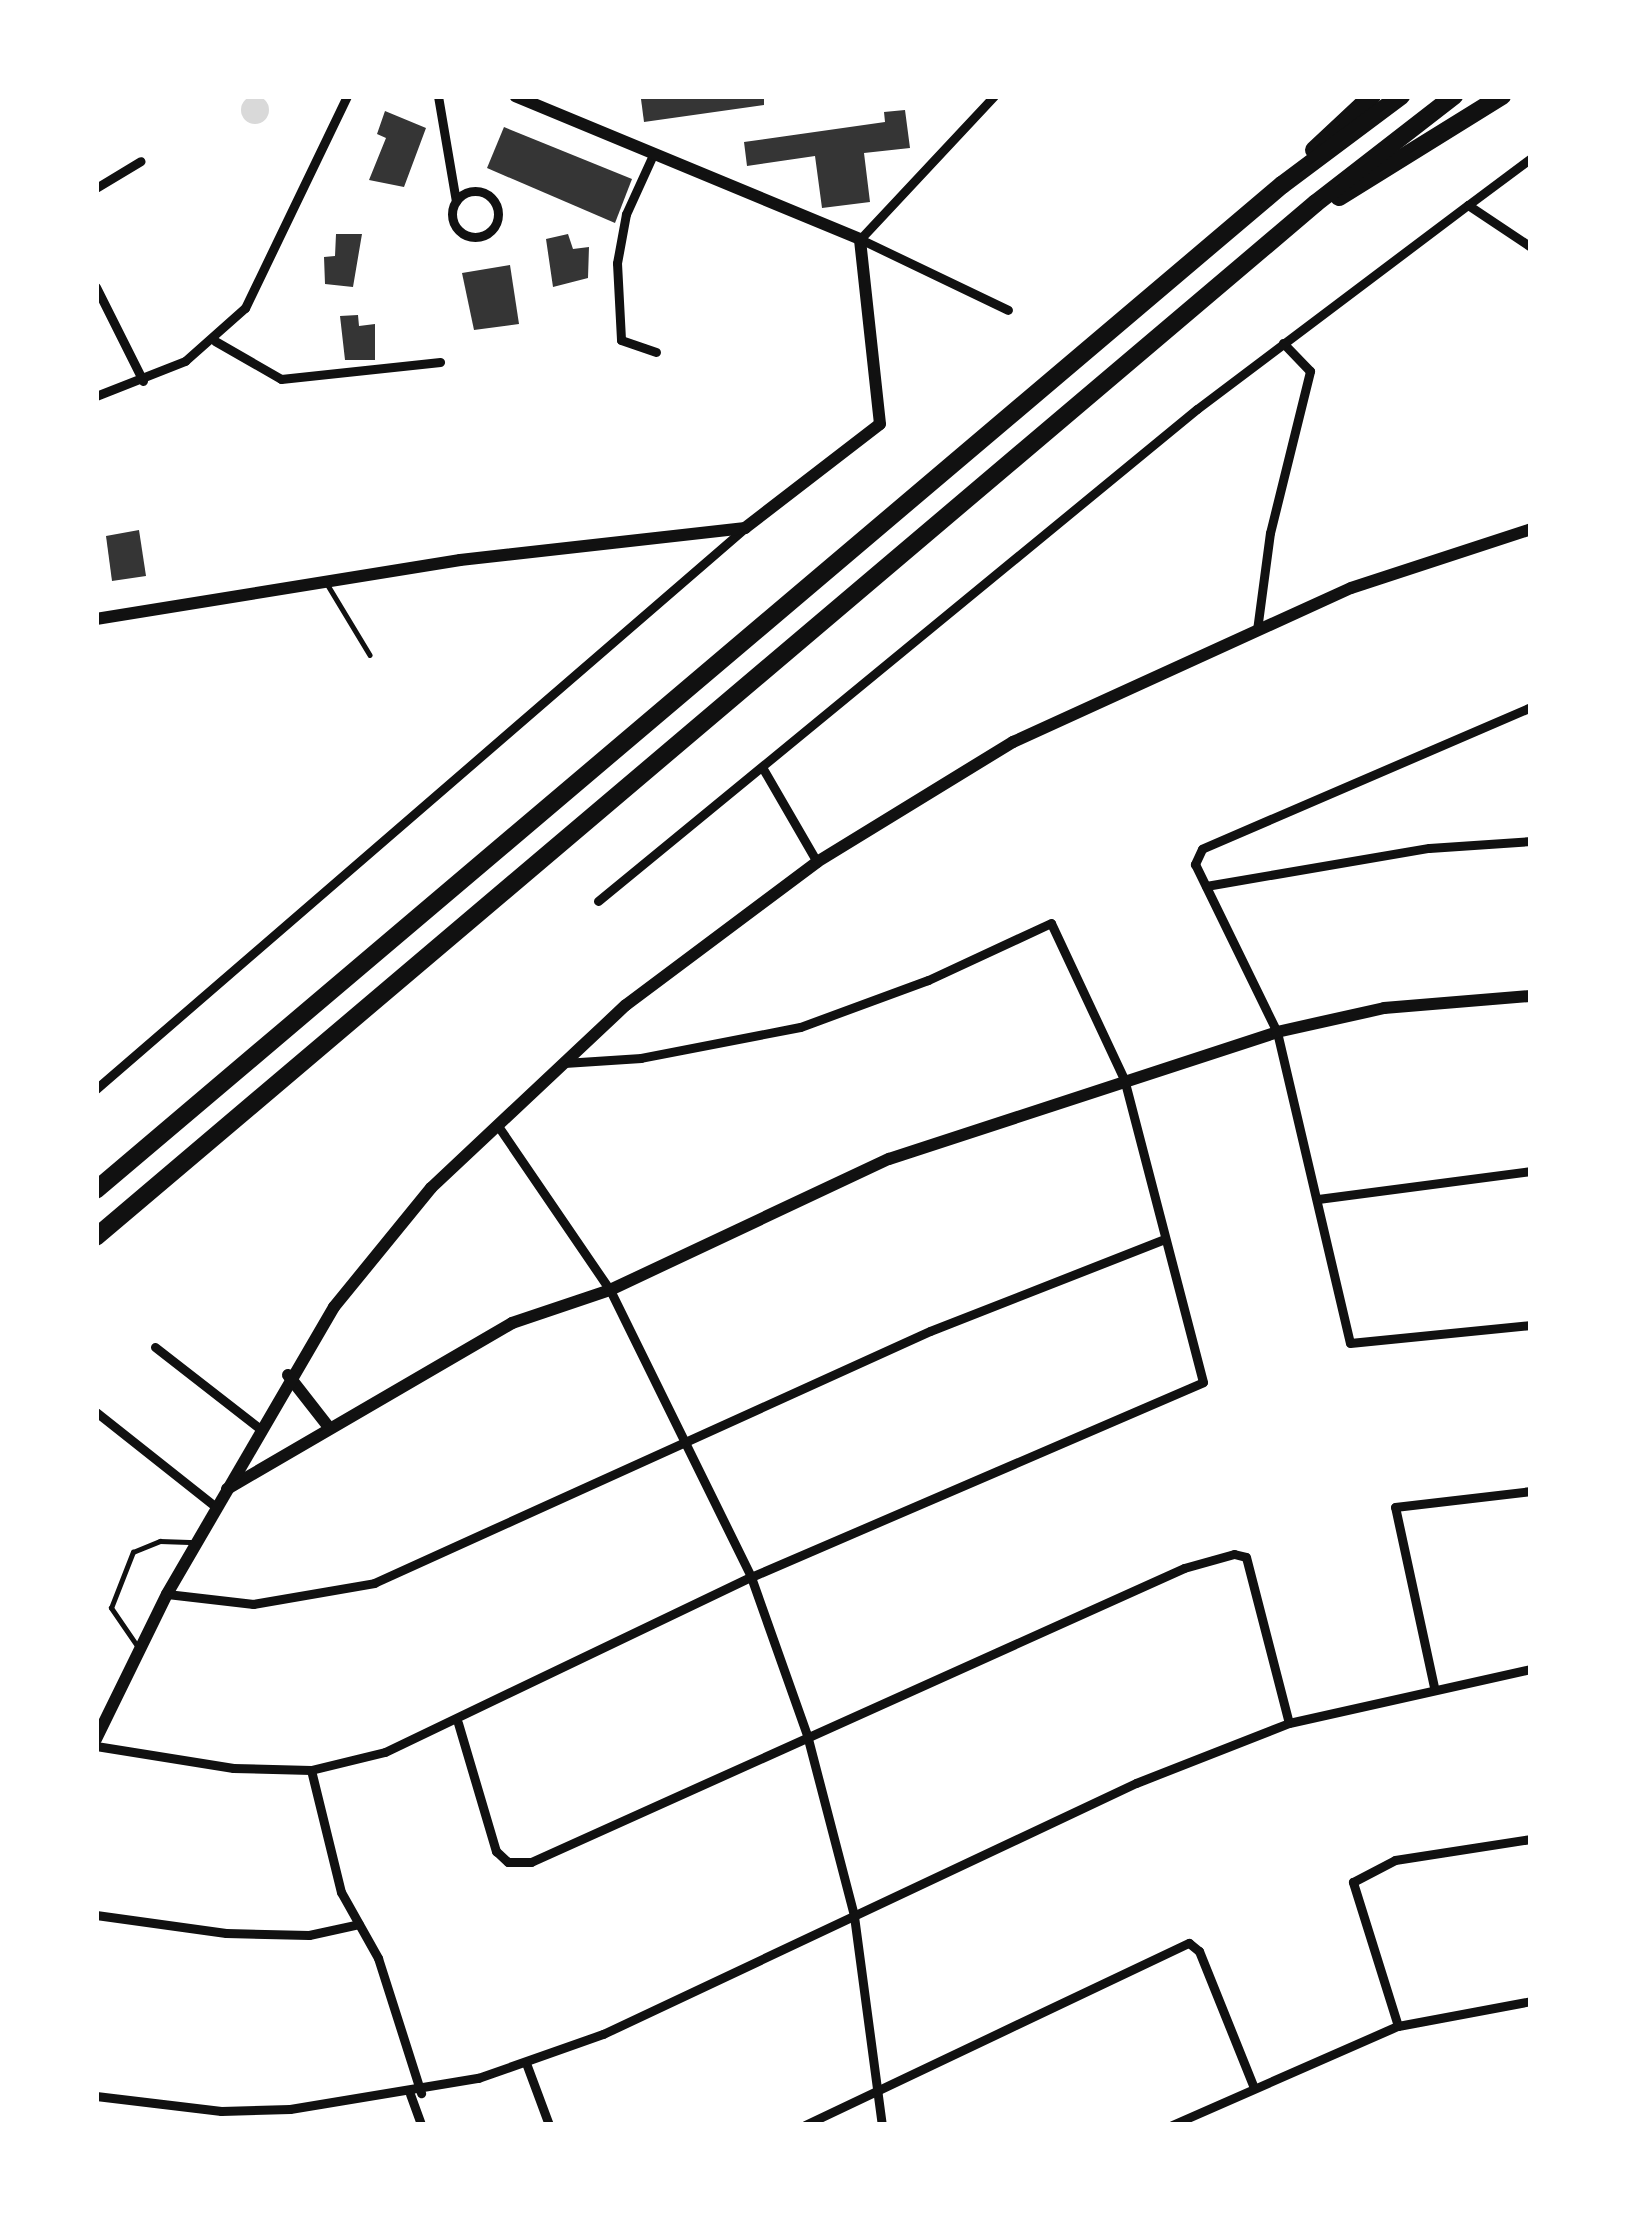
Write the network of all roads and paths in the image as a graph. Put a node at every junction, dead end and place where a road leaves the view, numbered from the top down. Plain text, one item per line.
1 (347, 96) edge
2 (438, 96) edge
3 (514, 96) edge
4 (994, 96) edge
5 (1372, 96) edge
6 (1401, 96) edge
7 (1454, 96) edge
8 (1502, 96) edge
9 (652, 157) junction
10 (1531, 158) edge
11 (141, 161) dead end
12 (1282, 185) junction
13 (96, 188) edge
14 (456, 200) junction
15 (1468, 205) junction
16 (1307, 211) junction
17 (860, 239) junction
18 (1531, 248) edge
19 (96, 287) edge
20 (1008, 310) dead end
21 (215, 341) junction
22 (1283, 343) junction
23 (656, 352) dead end
24 (440, 362) dead end
25 (142, 381) junction
26 (96, 396) edge
27 (745, 528) junction
28 (1531, 529) edge
29 (326, 582) junction
30 (96, 620) edge
31 (1257, 630) junction
32 (370, 655) dead end
33 (1531, 707) edge
34 (762, 767) junction
35 (1531, 841) edge
36 (817, 862) junction
37 (1207, 886) junction
38 (598, 901) dead end
39 (1531, 996) edge
40 (1277, 1032) junction
41 (564, 1063) junction
42 (1124, 1079) junction
43 (98, 1083) edge
44 (498, 1126) junction
45 (1531, 1171) edge
46 (96, 1190) edge
47 (1318, 1199) junction
48 (96, 1238) edge
49 (1165, 1239) junction
50 (610, 1290) junction
51 (1531, 1325) edge
52 (154, 1347) dead end
53 (288, 1375) junction
54 (96, 1412) edge
55 (327, 1425) junction
56 (259, 1429) junction
57 (690, 1441) junction
58 (226, 1489) junction
59 (1531, 1491) edge
60 (216, 1507) junction
61 (196, 1542) junction
62 (751, 1577) junction
63 (167, 1594) junction
64 (140, 1649) junction
65 (1531, 1669) edge
66 (1434, 1687) junction
67 (458, 1723) junction
68 (1289, 1723) junction
69 (807, 1735) junction
70 (96, 1742) edge
71 (311, 1770) junction
72 (1531, 1839) edge
73 (96, 1915) edge
74 (854, 1916) junction
75 (358, 1924) junction
76 (1531, 2001) edge
77 (1398, 2026) junction
78 (526, 2063) junction
79 (1253, 2085) junction
80 (880, 2091) junction
81 (416, 2093) junction
82 (96, 2096) edge
83 (421, 2125) edge
84 (549, 2125) edge
85 (805, 2125) edge
86 (881, 2125) edge
87 (1172, 2125) edge

1 - 21 street
2 - 14 street
3 - 9 street
4 - 17 street
5 - 12 highway
6 - 12 highway
7 - 16 highway
8 - 16 highway
9 - 17 street
9 - 23 street
10 - 15 street
11 - 13 street
12 - 46 highway
14 - 14 street
15 - 18 street
15 - 22 street
16 - 48 highway
17 - 20 street
17 - 27 street
19 - 25 street
21 - 24 street
21 - 25 street
22 - 31 street
22 - 34 street
25 - 26 street
27 - 29 street
27 - 43 street
28 - 31 street
29 - 30 street
29 - 32 lane
31 - 36 street
33 - 37 street
34 - 36 street
34 - 38 street
35 - 37 street
36 - 41 street
37 - 40 street
39 - 40 street
40 - 42 street
40 - 47 street
41 - 42 street
41 - 44 street
42 - 49 street
42 - 50 street
44 - 50 street
44 - 53 street
45 - 47 street
47 - 51 street
49 - 57 street
49 - 62 street
50 - 55 street
50 - 57 street
52 - 56 street
53 - 55 street
53 - 56 street
54 - 60 street
55 - 58 street
56 - 58 street
57 - 62 street
57 - 63 street
58 - 60 street
59 - 66 street
60 - 61 street
61 - 63 street
61 - 64 lane
62 - 67 street
62 - 69 street
63 - 64 street
64 - 70 street
65 - 66 street
66 - 68 street
67 - 69 street
67 - 71 street
68 - 69 street
68 - 74 street
69 - 74 street
70 - 71 street
71 - 75 street
72 - 77 street
73 - 75 street
74 - 78 street
74 - 80 street
75 - 81 street
76 - 77 street
77 - 79 street
78 - 81 street
78 - 84 street
79 - 80 street
79 - 87 street
80 - 85 street
80 - 86 street
81 - 82 street
81 - 83 street

